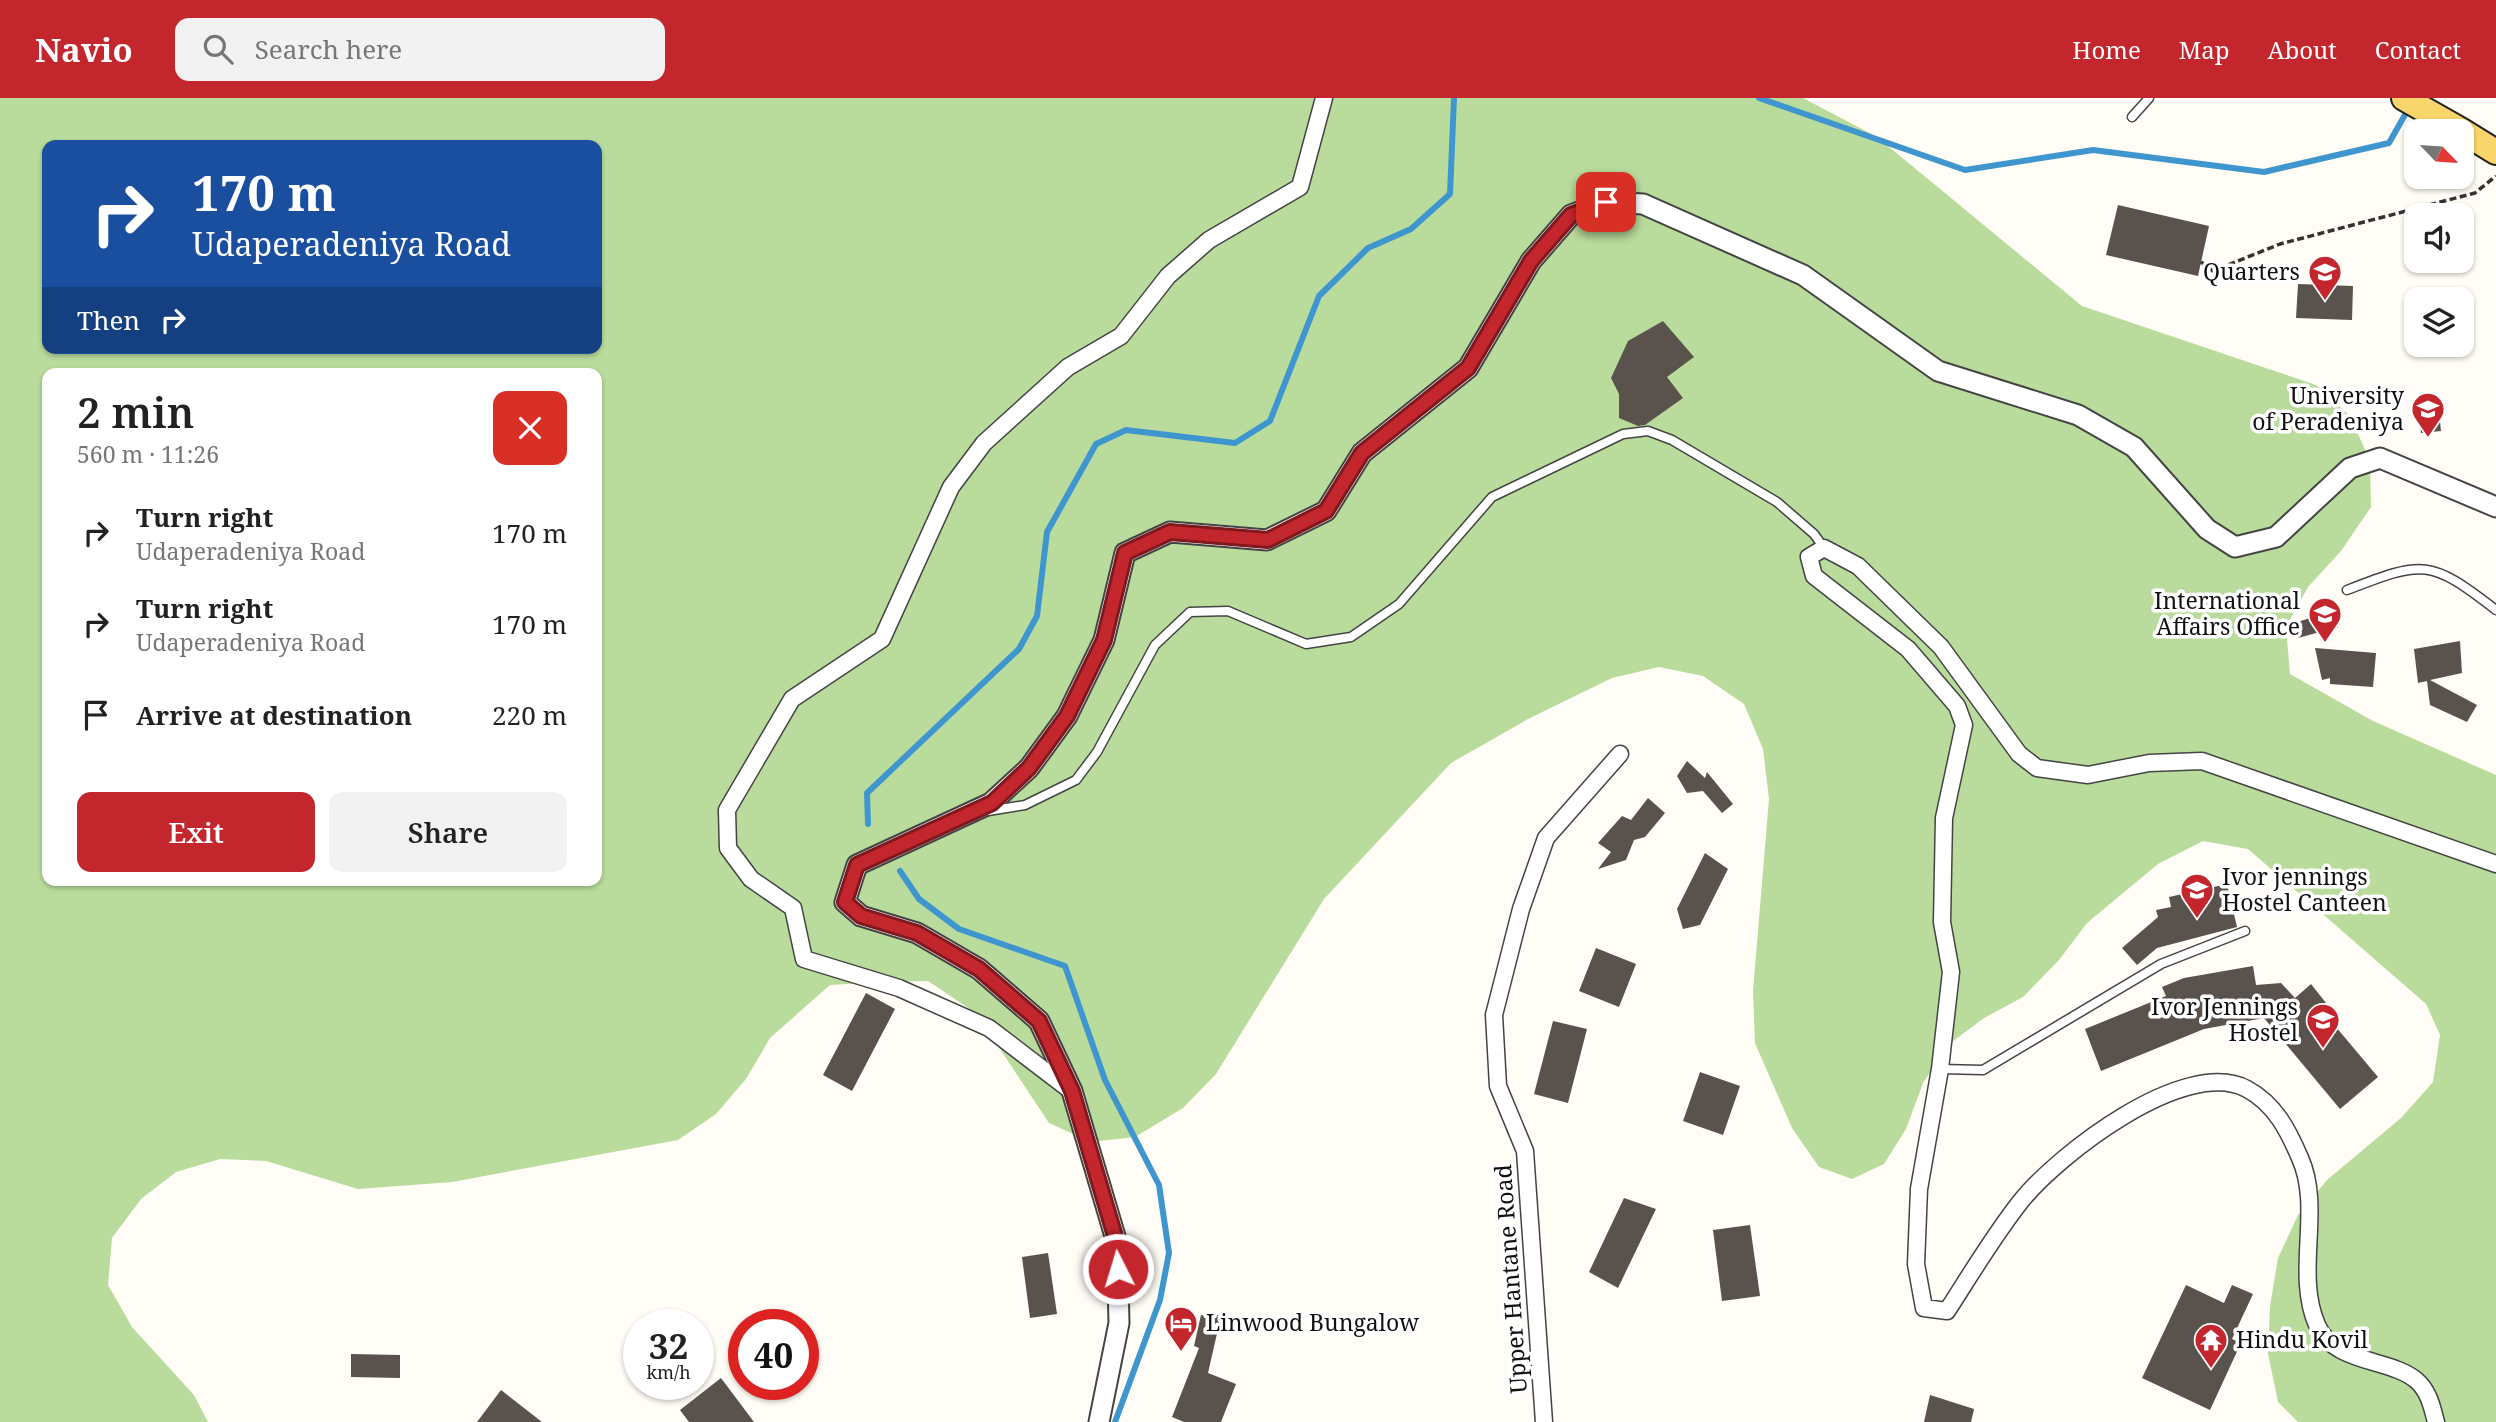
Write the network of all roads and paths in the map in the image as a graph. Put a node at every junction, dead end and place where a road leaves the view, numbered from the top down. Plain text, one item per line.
1 (1324, 98) edge
2 (2149, 98) edge
3 (2404, 98) edge
4 (2132, 117) dead end
5 (2441, 119) edge
6 (2474, 139) edge
7 (2496, 152) edge
8 (2496, 176) edge
9 (2201, 262) dead end
10 (2496, 507) edge
11 (1824, 548) junction
12 (2347, 590) dead end
13 (2496, 611) edge
14 (1620, 754) dead end
15 (965, 815) junction
16 (2496, 864) edge
17 (2245, 931) dead end
18 (1940, 1069) junction
19 (1072, 1091) junction
20 (1099, 1422) edge
21 (1544, 1422) edge
22 (2436, 1422) edge

1 - 19 street
2 - 4 lane
3 - 5 main road
6 - 7 main road
8 - 9 path
10 - 15 street
11 - 15 lane
11 - 16 street
11 - 18 street
12 - 13 lane
14 - 21 street, Upper Hantane Road
15 - 19 street
17 - 18 lane
18 - 22 street
19 - 20 street

